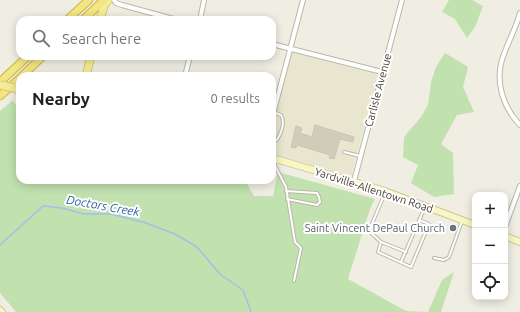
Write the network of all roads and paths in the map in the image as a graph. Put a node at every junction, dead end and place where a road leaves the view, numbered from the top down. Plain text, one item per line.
1 (89, 0) edge
2 (104, 0) edge
3 (108, 0) edge
4 (114, 0) edge
5 (204, 0) edge
6 (303, 0) edge
7 (402, 0) edge
8 (520, 13) edge
9 (71, 16) edge
10 (87, 16) edge
11 (101, 16) edge
12 (162, 16) edge
13 (201, 16) edge
14 (276, 45) edge
15 (289, 49) junction
16 (24, 60) edge
17 (40, 60) edge
18 (90, 60) edge
19 (189, 60) edge
20 (26, 72) edge
21 (87, 72) edge
22 (186, 72) edge
23 (382, 72) junction
24 (16, 82) edge
25 (0, 84) edge
26 (16, 88) edge
27 (0, 96) edge
28 (276, 100) edge
29 (276, 113) edge
30 (520, 125) edge
31 (276, 140) edge
32 (344, 152) dead end
33 (361, 156) junction
34 (276, 160) edge
35 (276, 167) edge
36 (354, 181) junction
37 (520, 186) edge
38 (286, 191) junction
39 (386, 191) junction
40 (287, 199) junction
41 (426, 206) junction
42 (508, 219) edge
43 (419, 220) junction
44 (463, 220) junction
45 (472, 224) edge
46 (508, 237) edge
47 (381, 242) junction
48 (520, 242) edge
49 (406, 252) junction
50 (434, 258) dead end
51 (401, 262) junction
52 (294, 281) dead end

1 - 9 highway
2 - 10 highway
3 - 11 main road
4 - 12 street
5 - 13 street
6 - 15 street
7 - 23 street, Carlisle Avenue
8 - 30 street
14 - 15 street
15 - 23 street
15 - 28 street
16 - 25 highway
17 - 20 highway
18 - 21 main road
19 - 22 street
23 - 33 street, Carlisle Avenue
24 - 27 highway
25 - 26 main road, bridge
29 - 31 lane
32 - 33 lane
33 - 36 street, Carlisle Avenue
34 - 36 main road, Yardville-Allentown Road
35 - 38 lane
36 - 39 main road, Yardville-Allentown Road
37 - 42 street
38 - 40 lane
38 - 40 lane
39 - 41 main road, Yardville-Allentown Road
39 - 47 lane
40 - 52 lane
41 - 43 lane
41 - 44 main road, Yardville-Allentown Road
43 - 49 lane
43 - 51 lane
44 - 45 main road, Yardville-Allentown Road
44 - 50 lane
46 - 48 main road
47 - 49 lane
47 - 51 lane
49 - 51 lane

